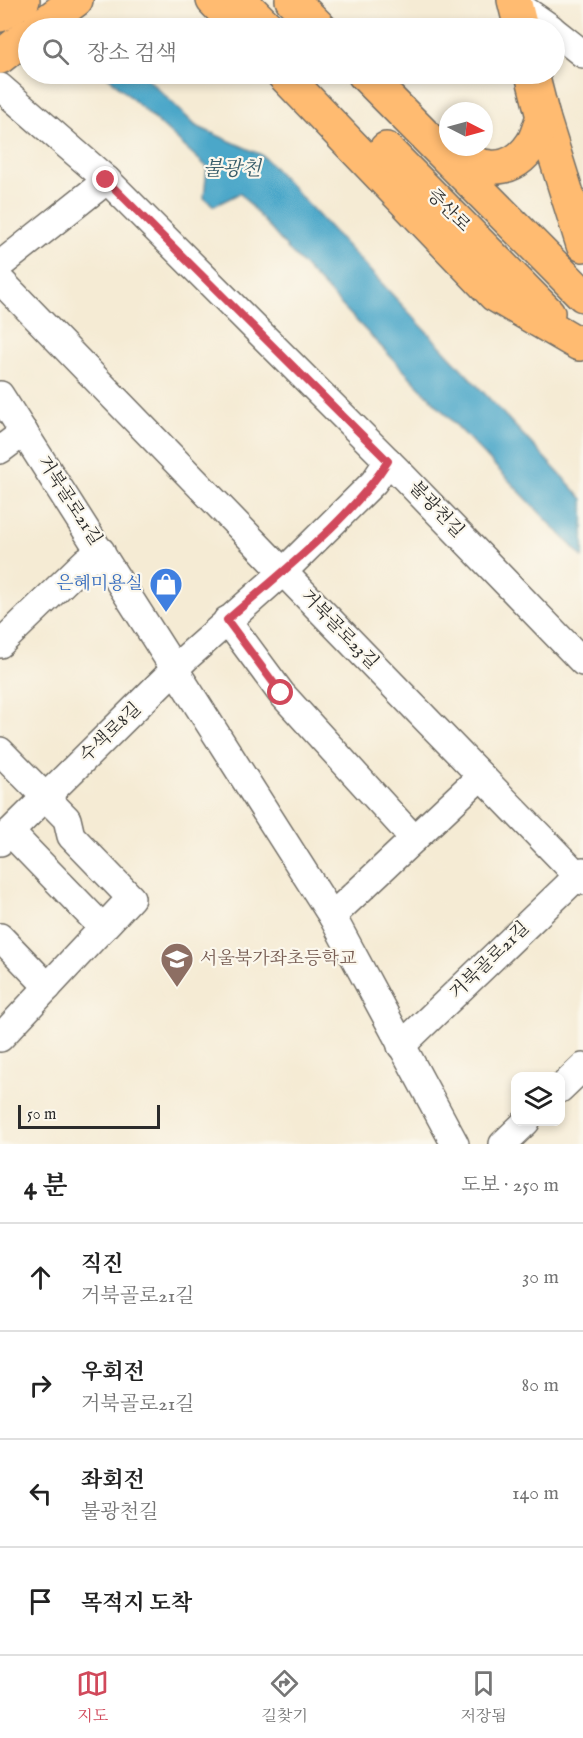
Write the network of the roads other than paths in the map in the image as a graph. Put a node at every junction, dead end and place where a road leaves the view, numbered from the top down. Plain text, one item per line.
1 (23, 0) edge
2 (76, 0) edge
3 (213, 0) edge
4 (240, 0) edge
5 (292, 0) edge
6 (517, 10) edge
7 (0, 15) edge
8 (52, 18) edge
9 (230, 18) edge
10 (258, 18) edge
11 (310, 18) edge
12 (532, 18) edge
13 (565, 39) edge
14 (18, 43) edge
15 (583, 54) edge
16 (0, 57) edge
17 (293, 84) edge
18 (322, 84) edge
19 (374, 84) edge
20 (535, 84) edge
21 (0, 87) edge
22 (391, 101) junction
23 (543, 117) junction
24 (439, 140) edge
25 (462, 156) edge
26 (106, 180) junction
27 (583, 245) edge
28 (0, 265) edge
29 (0, 280) edge
30 (583, 295) edge
31 (581, 346) edge
32 (0, 395) edge
33 (24, 432) junction
34 (0, 450) edge
35 (388, 461) junction
36 (101, 551) junction
37 (284, 572) junction
38 (227, 620) junction
39 (0, 644) edge
40 (583, 662) edge
41 (177, 668) junction
42 (0, 751) edge
43 (481, 776) junction
44 (46, 797) junction
45 (5, 837) edge
46 (414, 839) junction
47 (581, 876) edge
48 (332, 916) junction
49 (103, 928) junction
50 (0, 936) edge
51 (48, 987) junction
52 (0, 1038) edge
53 (401, 1046) junction
54 (583, 1067) edge
55 (565, 1085) edge
56 (522, 1126) edge
57 (455, 1144) edge
58 (503, 1144) edge

1 - 7 main road
2 - 8 main road
3 - 9 main road
4 - 10 main road
5 - 11 main road
6 - 12 street
13 - 15 street
14 - 16 main road
17 - 31 main road
18 - 31 main road, 증산로
19 - 22 main road, 증산로
20 - 23 main road
21 - 26 street, 불광천길
22 - 24 main road
22 - 30 main road, 증산로
23 - 25 main road
23 - 27 main road
26 - 28 street
26 - 35 street, 불광천길
29 - 37 street, 거북골로23길
32 - 33 street, 거북골로21길
33 - 34 street
33 - 36 street, 거북골로21길
35 - 37 street
35 - 40 street, 불광천길
36 - 39 street
36 - 41 street, 거북골로21길
37 - 38 street
37 - 43 street, 거북골로23길
38 - 41 street
38 - 46 street
41 - 44 street, 수색로8길
41 - 48 street, 거북골로21길
42 - 44 street
43 - 46 street
43 - 47 street, 거북골로23길
44 - 45 street, 수색로8길
44 - 49 street
45 - 49 street, 수색로8길
46 - 48 street
47 - 53 street, 거북골로21길
48 - 53 street, 거북골로21길
49 - 51 street
50 - 51 street
51 - 52 street
53 - 57 street, 거북골로21길
54 - 55 street
56 - 58 street

